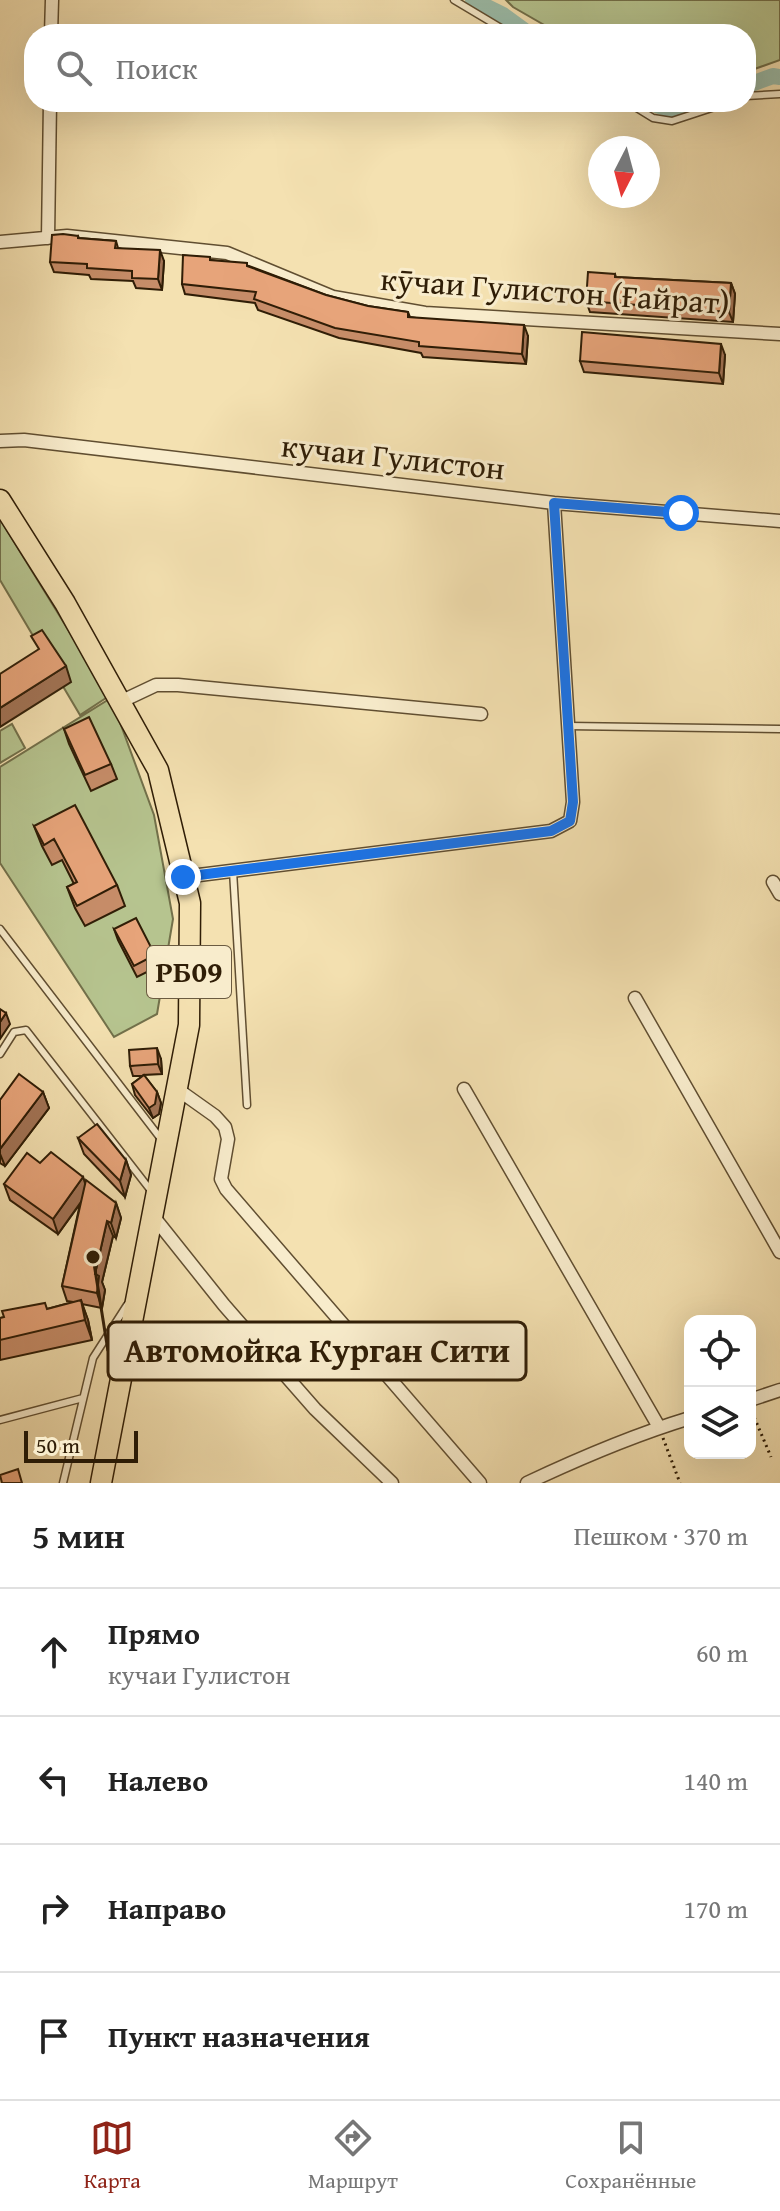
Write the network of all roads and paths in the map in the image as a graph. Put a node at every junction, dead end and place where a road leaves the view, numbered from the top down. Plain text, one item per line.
1 (52, 0) edge
2 (454, 0) edge
3 (51, 24) edge
4 (494, 24) edge
5 (780, 94) edge
6 (756, 95) edge
7 (50, 112) edge
8 (643, 112) edge
9 (699, 112) edge
10 (48, 238) junction
11 (0, 242) edge
12 (780, 334) edge
13 (0, 441) edge
14 (0, 500) edge
15 (554, 503) junction
16 (780, 521) edge
17 (120, 702) junction
18 (481, 714) dead end
19 (568, 726) junction
20 (780, 729) edge
21 (233, 871) junction
22 (183, 877) junction
23 (773, 882) dead end
24 (780, 894) edge
25 (0, 929) edge
26 (635, 998) dead end
27 (0, 1054) edge
28 (177, 1089) junction
29 (464, 1089) dead end
30 (247, 1105) dead end
31 (167, 1147) junction
32 (155, 1207) junction
33 (780, 1252) edge
34 (140, 1285) junction
35 (780, 1390) edge
36 (83, 1398) junction
37 (756, 1398) edge
38 (0, 1420) edge
39 (684, 1420) edge
40 (756, 1423) edge
41 (659, 1427) junction
42 (771, 1457) dead end
43 (63, 1483) edge
44 (101, 1483) edge
45 (392, 1483) edge
46 (480, 1483) edge
47 (527, 1483) edge
48 (680, 1483) edge

1 - 3 street
2 - 4 lane
5 - 6 lane
7 - 10 street
8 - 9 lane
10 - 11 street, кӯчаи Гулистон (Ғайрат)
10 - 12 street, кӯчаи Гулистон (Ғайрат)
13 - 15 street, кучаи Гулистон
14 - 17 highway, РБ09
15 - 16 street, кучаи Гулистон
15 - 19 street
17 - 18 street
17 - 22 highway, РБ09
19 - 20 lane
19 - 21 street
21 - 22 street
21 - 30 lane
22 - 28 highway, РБ09
23 - 24 street
25 - 31 lane
26 - 33 street
27 - 32 lane
28 - 31 highway, РБ09
28 - 46 street
29 - 41 street
31 - 32 highway, РБ09
32 - 34 highway, РБ09
32 - 45 street
34 - 36 lane
34 - 44 highway, РБ09
35 - 37 street
36 - 38 lane
36 - 43 lane
39 - 41 street
40 - 42 path
41 - 47 street
41 - 48 path

